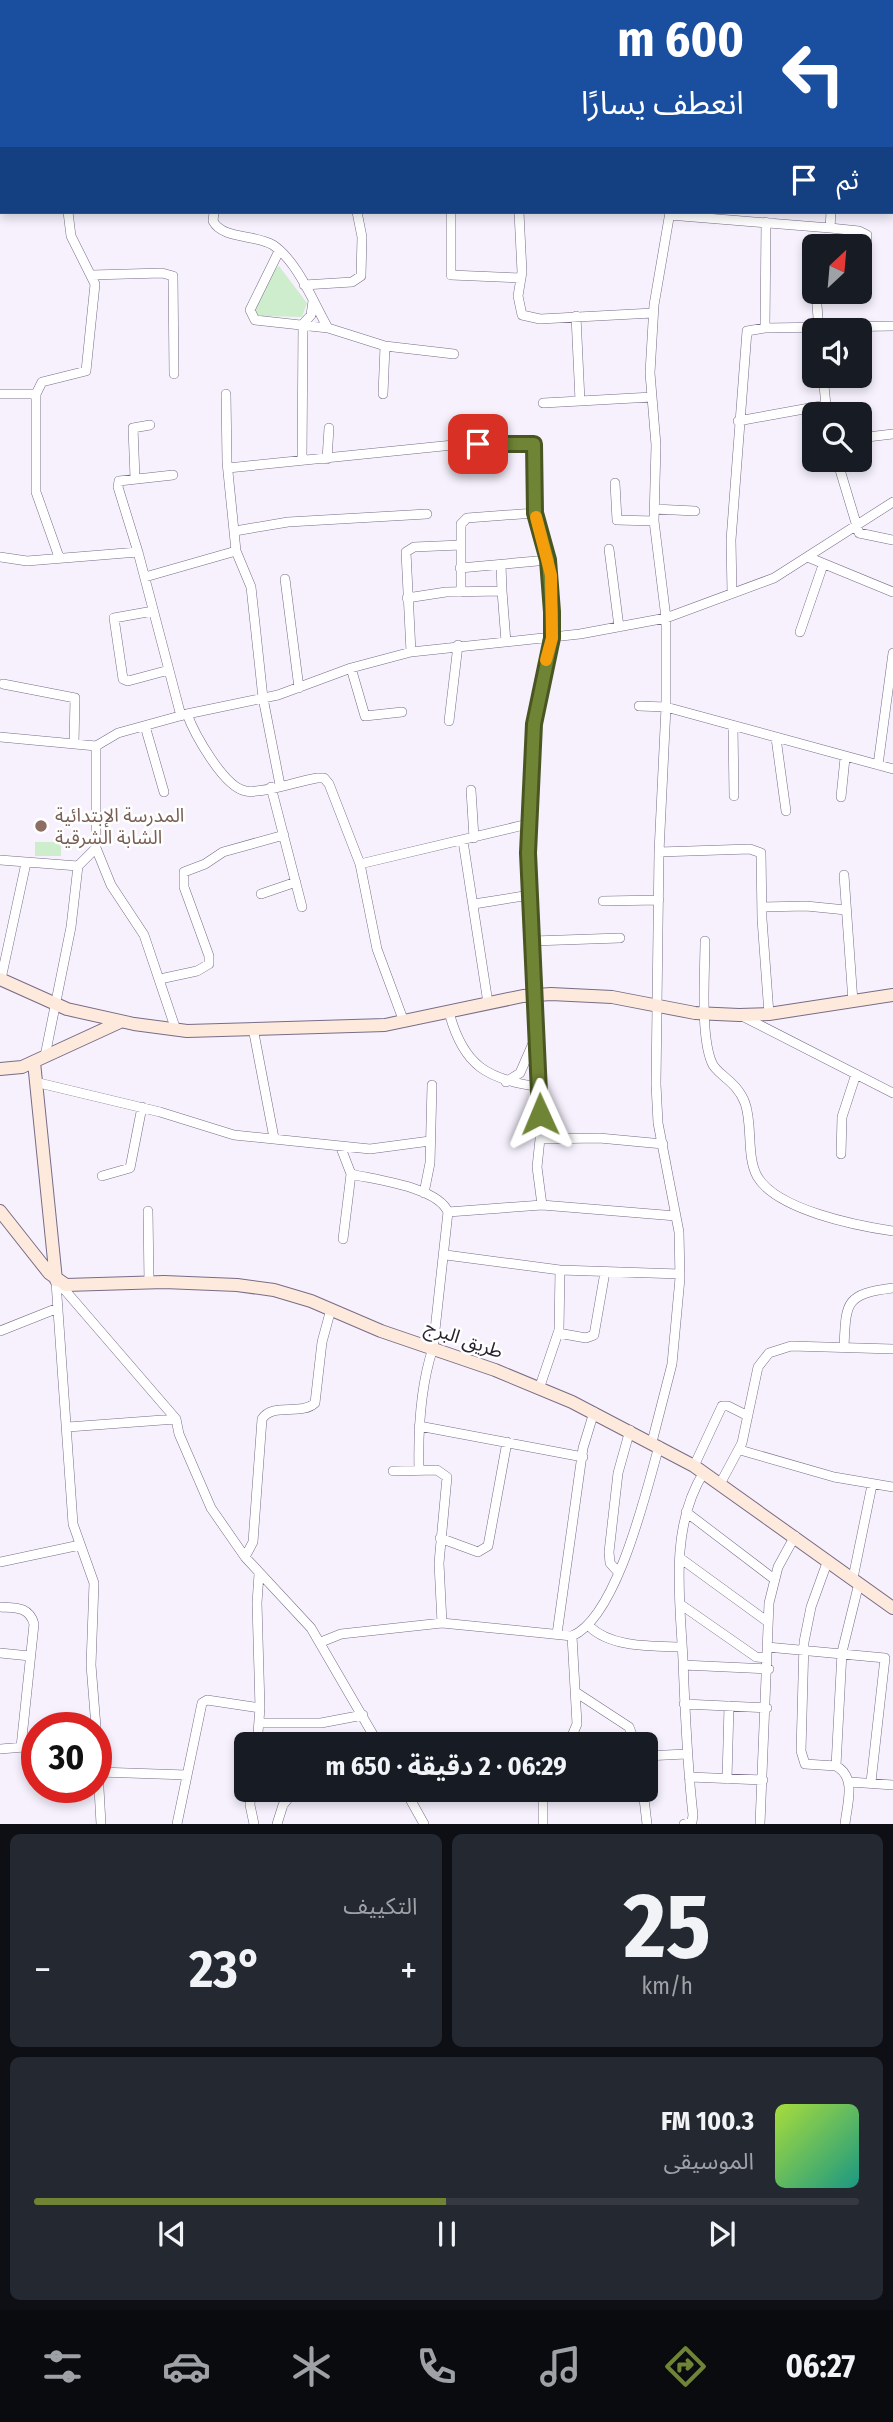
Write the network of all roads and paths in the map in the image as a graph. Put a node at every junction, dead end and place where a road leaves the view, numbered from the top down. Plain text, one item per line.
1 (68, 214) edge
2 (214, 214) edge
3 (358, 214) edge
4 (451, 214) edge
5 (519, 214) edge
6 (670, 214) edge
7 (681, 214) edge
8 (831, 214) edge
9 (766, 222) junction
10 (830, 228) junction
11 (865, 234) edge
12 (279, 251) junction
13 (92, 275) junction
14 (521, 278) junction
15 (304, 285) junction
16 (313, 301) junction
17 (653, 313) junction
18 (576, 316) junction
19 (303, 324) junction
20 (893, 326) edge
21 (872, 327) edge
22 (328, 328) junction
23 (765, 328) junction
24 (802, 329) edge
25 (385, 346) junction
26 (454, 354) dead end
27 (174, 374) dead end
28 (0, 394) edge
29 (36, 394) junction
30 (226, 394) dead end
31 (383, 394) dead end
32 (652, 397) junction
33 (580, 401) junction
34 (543, 403) dead end
35 (802, 413) edge
36 (738, 421) junction
37 (150, 425) dead end
38 (329, 428) dead end
39 (893, 434) edge
40 (872, 437) edge
41 (327, 459) junction
42 (302, 460) junction
43 (228, 468) junction
44 (840, 472) edge
45 (173, 475) dead end
46 (135, 478) junction
47 (615, 483) dead end
48 (893, 502) edge
49 (654, 509) junction
50 (695, 511) dead end
51 (535, 513) junction
52 (427, 514) dead end
53 (654, 521) junction
54 (856, 527) junction
55 (235, 531) junction
56 (893, 540) edge
57 (461, 545) junction
58 (609, 549) dead end
59 (236, 551) junction
60 (138, 552) junction
61 (0, 557) edge
62 (59, 557) junction
63 (810, 558) junction
64 (548, 560) junction
65 (501, 565) junction
66 (823, 565) junction
67 (460, 568) junction
68 (145, 576) junction
69 (285, 579) dead end
70 (502, 591) junction
71 (461, 592) junction
72 (893, 592) edge
73 (732, 593) junction
74 (407, 598) junction
75 (153, 611) junction
76 (666, 618) junction
77 (619, 627) junction
78 (800, 632) dead end
79 (552, 638) junction
80 (506, 642) junction
81 (458, 645) junction
82 (411, 652) junction
83 (893, 653) edge
84 (351, 668) junction
85 (169, 670) junction
86 (2, 684) dead end
87 (299, 688) junction
88 (263, 698) junction
89 (639, 706) dead end
90 (666, 707) junction
91 (402, 712) dead end
92 (184, 715) junction
93 (449, 721) dead end
94 (145, 726) junction
95 (733, 726) junction
96 (0, 737) edge
97 (776, 738) junction
98 (74, 744) junction
99 (96, 746) junction
100 (845, 758) junction
101 (878, 765) junction
102 (893, 769) edge
103 (275, 786) junction
104 (471, 790) dead end
105 (164, 792) dead end
106 (734, 796) dead end
107 (841, 797) dead end
108 (786, 811) dead end
109 (528, 824) junction
110 (284, 835) junction
111 (469, 840) junction
112 (96, 848) junction
113 (659, 852) junction
114 (0, 860) edge
115 (26, 863) junction
116 (360, 864) junction
117 (78, 866) junction
118 (844, 875) dead end
119 (296, 882) junction
120 (261, 894) dead end
121 (530, 895) junction
122 (659, 900) junction
123 (603, 901) dead end
124 (474, 904) junction
125 (302, 907) dead end
126 (762, 907) junction
127 (846, 910) junction
128 (620, 939) dead end
129 (533, 941) junction
130 (705, 941) dead end
131 (1, 979) edge
132 (160, 979) junction
133 (537, 995) junction
134 (893, 995) edge
135 (853, 1002) junction
136 (488, 1003) junction
137 (56, 1005) junction
138 (658, 1005) junction
139 (449, 1012) junction
140 (706, 1014) junction
141 (769, 1014) junction
142 (739, 1015) junction
143 (120, 1022) junction
144 (404, 1022) junction
145 (253, 1028) junction
146 (176, 1030) junction
147 (538, 1031) junction
148 (39, 1059) junction
149 (0, 1069) edge
150 (856, 1074) junction
151 (35, 1082) junction
152 (505, 1082) junction
153 (432, 1085) dead end
154 (540, 1087) junction
155 (893, 1093) edge
156 (142, 1107) junction
157 (274, 1138) junction
158 (540, 1139) junction
159 (430, 1141) junction
160 (663, 1144) junction
161 (341, 1148) junction
162 (841, 1154) dead end
163 (351, 1174) junction
164 (102, 1176) dead end
165 (424, 1193) junction
166 (542, 1205) junction
167 (0, 1211) edge
168 (148, 1211) dead end
169 (448, 1212) junction
170 (676, 1216) junction
171 (893, 1231) edge
172 (343, 1238) dead end
173 (446, 1255) junction
174 (560, 1270) junction
175 (605, 1272) junction
176 (680, 1274) junction
177 (56, 1280) junction
178 (149, 1282) junction
179 (893, 1288) edge
180 (58, 1308) junction
181 (331, 1309) junction
182 (0, 1331) edge
183 (558, 1333) junction
184 (844, 1347) junction
185 (433, 1348) junction
186 (893, 1349) edge
187 (540, 1389) junction
188 (594, 1412) junction
189 (748, 1416) junction
190 (176, 1419) junction
191 (419, 1426) junction
192 (68, 1427) junction
193 (630, 1430) junction
194 (507, 1442) junction
195 (655, 1444) junction
196 (740, 1450) junction
197 (583, 1457) junction
198 (699, 1469) junction
199 (419, 1470) junction
200 (393, 1471) dead end
201 (720, 1484) junction
202 (873, 1485) junction
203 (893, 1487) edge
204 (686, 1512) junction
205 (795, 1536) junction
206 (440, 1538) junction
207 (80, 1545) junction
208 (245, 1557) junction
209 (680, 1558) junction
210 (828, 1560) junction
211 (0, 1562) edge
212 (618, 1572) junction
213 (259, 1574) junction
214 (851, 1577) junction
215 (774, 1579) junction
216 (680, 1604) junction
217 (0, 1607) edge
218 (893, 1608) edge
219 (768, 1622) junction
220 (442, 1623) junction
221 (589, 1626) junction
222 (557, 1634) junction
223 (572, 1636) junction
224 (321, 1642) junction
225 (682, 1647) junction
226 (767, 1647) junction
227 (804, 1650) junction
228 (842, 1652) junction
229 (0, 1653) edge
230 (30, 1656) junction
231 (766, 1658) junction
232 (683, 1665) junction
233 (769, 1669) junction
234 (577, 1693) junction
235 (684, 1704) junction
236 (729, 1706) junction
237 (260, 1708) junction
238 (767, 1708) junction
239 (25, 1712) edge
240 (95, 1712) edge
241 (363, 1715) junction
242 (260, 1723) junction
243 (259, 1732) edge
244 (372, 1732) edge
245 (576, 1732) edge
246 (631, 1732) edge
247 (21, 1747) edge
248 (0, 1749) edge
249 (686, 1754) junction
250 (658, 1755) edge
251 (836, 1766) junction
252 (112, 1772) edge
253 (187, 1775) junction
254 (689, 1777) junction
255 (727, 1779) junction
256 (764, 1780) junction
257 (850, 1782) junction
258 (871, 1782) junction
259 (893, 1785) edge
260 (252, 1802) edge
261 (286, 1802) edge
262 (412, 1802) edge
263 (543, 1802) edge
264 (645, 1802) edge
265 (100, 1803) edge
266 (101, 1824) edge
267 (177, 1824) edge
268 (254, 1824) edge
269 (277, 1824) edge
270 (424, 1824) edge
271 (543, 1824) edge
272 (648, 1824) edge
273 (684, 1824) edge
274 (760, 1824) edge
275 (845, 1824) edge

1 - 13 street
2 - 12 street
3 - 15 street
4 - 14 street
5 - 14 street
6 - 17 street
7 - 9 street
8 - 10 street
9 - 10 street
9 - 23 street
10 - 11 street
12 - 15 street
12 - 19 street
13 - 27 street
13 - 29 street
14 - 18 street
15 - 16 street
16 - 19 street
16 - 22 street
17 - 18 street
17 - 32 street
18 - 33 street
19 - 22 street
19 - 42 street
20 - 21 street
22 - 25 street
23 - 24 street
23 - 36 street
25 - 26 street
25 - 31 street
28 - 29 street
29 - 62 street
30 - 43 street
32 - 33 street
32 - 49 street
33 - 34 street
35 - 36 street
36 - 73 street
37 - 46 street
38 - 41 street
39 - 40 street
41 - 42 street
41 - 51 street
42 - 43 street
43 - 55 street
44 - 54 street
45 - 46 street
46 - 60 street
47 - 53 street
48 - 54 street
49 - 50 street
49 - 53 street
51 - 57 street
51 - 64 street
52 - 55 street
53 - 76 street
54 - 56 street
54 - 63 street
55 - 59 street
57 - 67 street
57 - 74 street
58 - 77 street
59 - 68 street
59 - 88 street
60 - 62 street
60 - 68 street
61 - 62 street
63 - 66 street
63 - 73 street
64 - 65 street
64 - 79 street
65 - 67 street
65 - 70 street
66 - 72 street
66 - 78 street
67 - 71 street
68 - 75 street
69 - 87 street
70 - 71 street
70 - 80 street
71 - 74 street
73 - 76 street
74 - 82 street
75 - 85 street
75 - 85 street
76 - 77 street
76 - 90 street
77 - 79 street
79 - 80 street
79 - 109 street
80 - 81 street
81 - 82 street
81 - 93 street
82 - 84 street
83 - 101 street
84 - 87 street
84 - 91 street
85 - 92 street
86 - 98 street
87 - 88 street
88 - 92 street
88 - 103 street
89 - 90 street
90 - 95 street
90 - 113 street
92 - 94 street
92 - 103 street
94 - 99 street
94 - 105 street
95 - 97 street
95 - 106 street
96 - 98 street
97 - 100 street
97 - 108 street
98 - 99 street
99 - 112 street
100 - 101 street
100 - 107 street
101 - 102 street
103 - 110 street
103 - 116 street
104 - 111 street
109 - 111 street
109 - 121 street
110 - 119 street
110 - 132 street
111 - 116 street
111 - 124 street
112 - 117 street
112 - 132 street
113 - 122 street
113 - 126 street
114 - 115 street
115 - 117 street
115 - 131 street
116 - 144 street
117 - 137 street
118 - 127 street
119 - 120 street
119 - 125 street
121 - 124 street
121 - 129 street
122 - 123 street
122 - 138 street
124 - 136 street
126 - 127 street
126 - 141 street
127 - 135 street
128 - 129 street
129 - 133 street
130 - 140 street
131 - 137 street
132 - 146 street
133 - 136 street
133 - 138 street
133 - 147 street
134 - 135 street
135 - 141 street
136 - 139 street
137 - 143 street
137 - 148 street
138 - 140 street
138 - 160 street
139 - 144 street
139 - 152 street
140 - 142 street
140 - 171 street
141 - 142 street
142 - 150 street
143 - 146 street
143 - 148 street
144 - 145 street
145 - 146 street
145 - 157 street
147 - 152 street
147 - 154 street
148 - 149 street
148 - 151 street
150 - 155 street
150 - 162 street
151 - 156 street
151 - 177 street
152 - 154 street
153 - 159 street
154 - 158 street
156 - 157 street
156 - 164 street
157 - 161 street
158 - 160 street
158 - 166 street
159 - 161 street
159 - 165 street
160 - 170 street
161 - 163 street
163 - 165 street
163 - 172 street
165 - 169 street
166 - 169 street
166 - 170 street
167 - 177 street
168 - 178 street
169 - 173 street
170 - 176 street
173 - 174 street
173 - 185 street
174 - 175 street
174 - 183 street
175 - 176 street
175 - 183 street
176 - 195 street
177 - 178 street, طريق البرج
177 - 180 street
177 - 190 street
178 - 181 street, طريق البرج
179 - 184 street
180 - 182 street
180 - 192 street
181 - 185 street, طريق البرج
181 - 208 street
183 - 187 street
184 - 186 street
184 - 189 street
185 - 187 street, طريق البرج
185 - 191 street
187 - 188 street, طريق البرج
188 - 193 street, طريق البرج
188 - 197 street
189 - 196 street
189 - 198 street
190 - 192 street
190 - 208 street
191 - 194 street
191 - 199 street
192 - 207 street
193 - 195 street, طريق البرج
193 - 212 street
194 - 197 street
194 - 206 street
195 - 198 street, طريق البرج
195 - 212 street
196 - 201 street
196 - 202 street
197 - 222 street
198 - 201 street, طريق البرج
198 - 204 street
199 - 200 street
199 - 206 street
201 - 205 street, طريق البرج
202 - 203 street
202 - 214 street
204 - 209 street
204 - 215 street
205 - 210 street, طريق البرج
205 - 215 street
206 - 220 street
207 - 211 street
207 - 240 street
208 - 213 street
209 - 216 street
209 - 219 street
210 - 214 street, طريق البرج
210 - 227 street
212 - 221 street
213 - 224 street
213 - 237 street
214 - 218 street, طريق البرج
214 - 228 street
215 - 219 street
216 - 225 street
216 - 231 street
217 - 230 street
219 - 226 street
220 - 222 street
220 - 224 street
221 - 223 street
221 - 225 street
222 - 223 street
223 - 234 street
224 - 241 street
225 - 232 street
226 - 227 street
226 - 231 street
227 - 228 street
227 - 251 street
228 - 251 street
228 - 258 street
229 - 230 street
230 - 239 street
231 - 233 street
232 - 233 street
232 - 235 street
233 - 238 street
234 - 245 street
234 - 246 street
235 - 236 street
235 - 249 street
236 - 238 street
236 - 255 street
237 - 242 street
237 - 253 street
238 - 256 street
241 - 242 street
241 - 244 street
242 - 243 street
247 - 248 street
249 - 250 street
249 - 254 street
251 - 257 street
252 - 253 street
253 - 267 street
254 - 255 street
254 - 273 street
255 - 256 street
256 - 274 street
257 - 258 street
257 - 275 street
258 - 259 street
260 - 268 street
261 - 269 street
262 - 270 street
263 - 271 street
264 - 272 street
265 - 266 street

